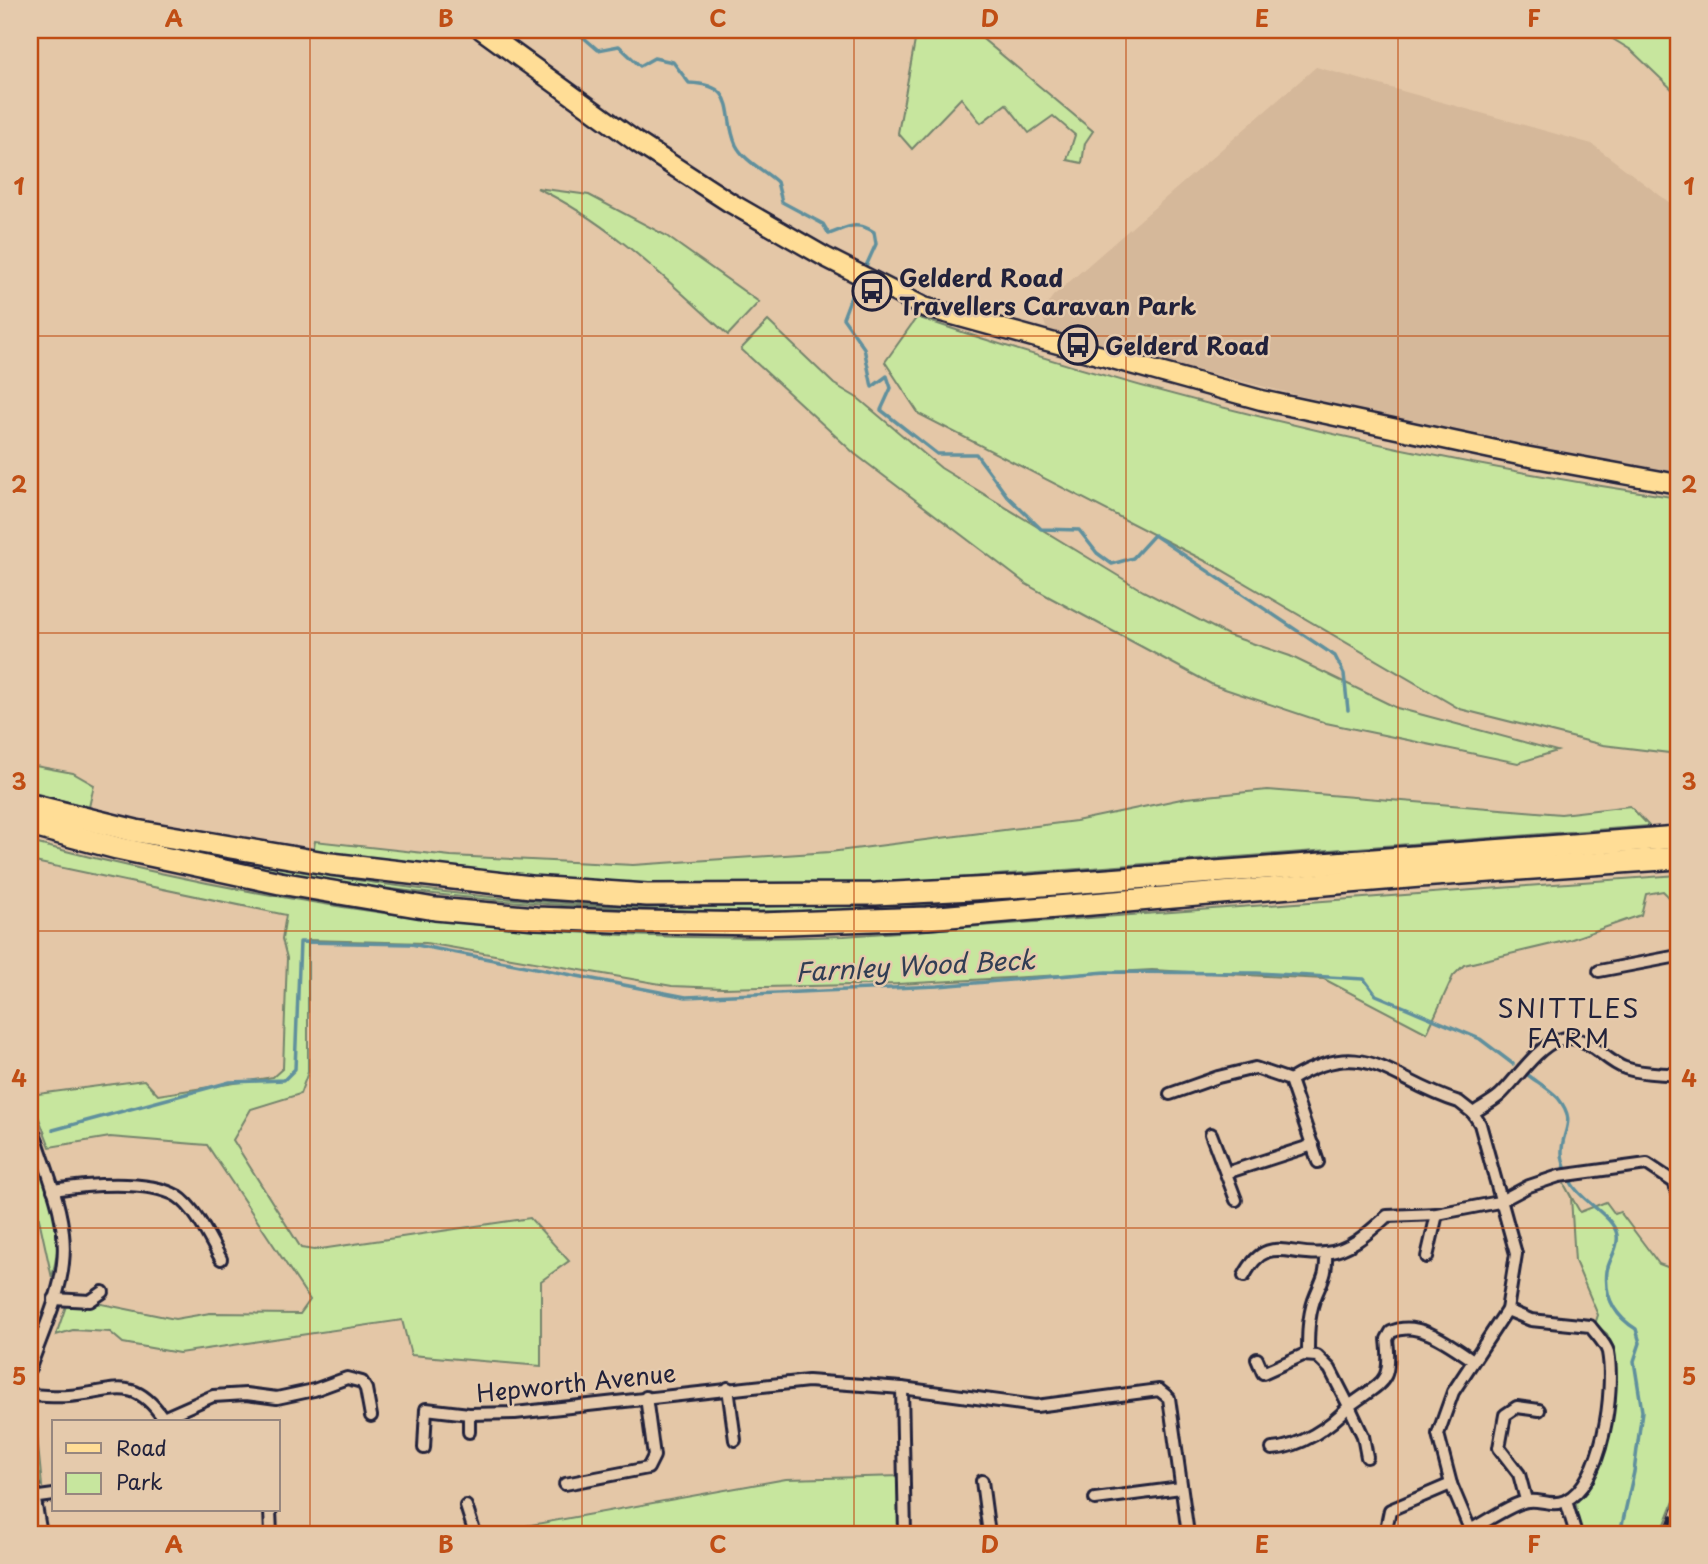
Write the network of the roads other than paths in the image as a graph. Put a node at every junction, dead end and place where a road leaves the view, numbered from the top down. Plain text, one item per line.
1 (482, 30) edge
2 (1678, 484) edge
3 (30, 805) edge
4 (30, 825) edge
5 (1676, 847) edge
6 (1646, 849) junction
7 (1678, 956) edge
8 (1599, 971) dead end
9 (1678, 1075) edge
10 (1290, 1080) junction
11 (1170, 1094) dead end
12 (1473, 1113) junction
13 (30, 1122) edge
14 (1211, 1134) dead end
15 (33, 1142) edge
16 (1313, 1145) junction
17 (1318, 1162) dead end
18 (1226, 1173) junction
19 (53, 1190) junction
20 (1678, 1193) edge
21 (1236, 1200) dead end
22 (1499, 1202) junction
23 (1437, 1214) junction
24 (1326, 1253) junction
25 (1427, 1257) dead end
26 (221, 1259) dead end
27 (1244, 1276) dead end
28 (103, 1292) dead end
29 (54, 1299) junction
30 (1507, 1310) junction
31 (1308, 1354) junction
32 (1257, 1359) dead end
33 (1473, 1360) junction
34 (30, 1368) edge
35 (728, 1388) junction
36 (902, 1388) junction
37 (30, 1395) edge
38 (646, 1397) junction
39 (1349, 1406) junction
40 (1539, 1410) dead end
41 (469, 1414) junction
42 (371, 1416) dead end
43 (164, 1420) edge
44 (469, 1432) dead end
45 (735, 1440) dead end
46 (424, 1448) dead end
47 (1272, 1449) dead end
48 (1367, 1457) dead end
49 (30, 1473) edge
50 (982, 1481) dead end
51 (565, 1484) dead end
52 (1451, 1484) junction
53 (1181, 1488) junction
54 (52, 1495) edge
55 (32, 1498) junction
56 (1095, 1499) dead end
57 (1526, 1500) junction
58 (1566, 1501) junction
59 (466, 1506) dead end
60 (270, 1512) edge
61 (1471, 1532) edge
62 (41, 1534) edge
63 (271, 1534) edge
64 (475, 1534) edge
65 (905, 1534) edge
66 (989, 1534) edge
67 (1188, 1534) edge
68 (1385, 1534) edge
69 (1576, 1534) edge

1 - 2 main road
3 - 6 highway
4 - 6 highway
5 - 6 highway
7 - 8 street
9 - 12 street
10 - 11 street
10 - 12 street
10 - 16 street
12 - 22 street
13 - 15 street
14 - 18 street
15 - 19 street
16 - 17 street
16 - 18 street
18 - 21 street
19 - 26 street
19 - 29 street
20 - 22 street
22 - 23 street
22 - 30 street
23 - 24 street
23 - 25 street
24 - 27 street
24 - 31 street
28 - 29 street
29 - 34 street
30 - 33 street
30 - 58 street
31 - 32 street
31 - 39 street
33 - 39 street
33 - 52 street
35 - 36 street, Hepworth Avenue
35 - 38 street, Hepworth Avenue
35 - 45 street
36 - 53 street, Hepworth Avenue
36 - 65 street
37 - 43 street
38 - 41 street, Hepworth Avenue
38 - 51 street
39 - 47 street
39 - 48 street
40 - 57 street
41 - 44 street
41 - 46 street, Hepworth Avenue
42 - 43 street
49 - 55 street
50 - 66 street
52 - 61 street
52 - 68 street
53 - 56 street
53 - 67 street, Hepworth Avenue
54 - 55 street
55 - 62 street
57 - 58 street
57 - 61 street
58 - 69 street
59 - 64 street
60 - 63 street

